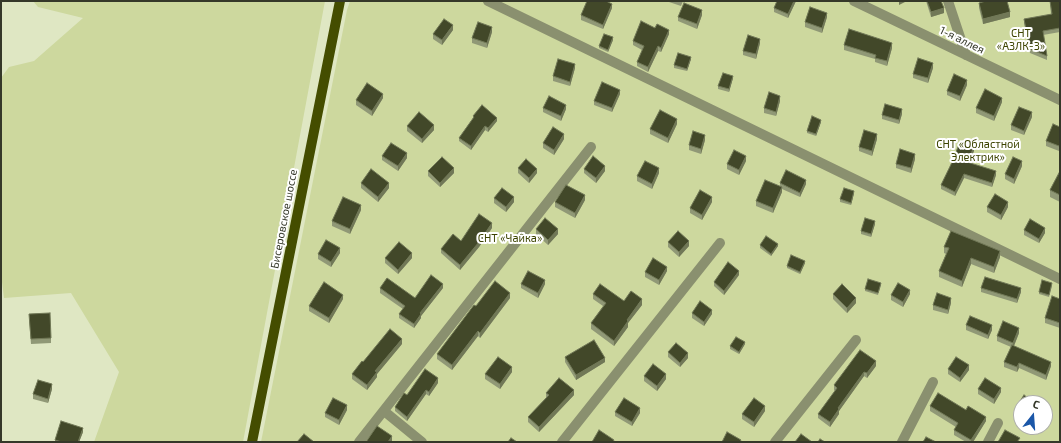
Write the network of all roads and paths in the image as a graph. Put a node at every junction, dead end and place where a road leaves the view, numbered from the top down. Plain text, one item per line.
1 (340, 1) edge
2 (488, 1) edge
3 (854, 1) edge
4 (948, 1) edge
5 (966, 55) junction
6 (1060, 100) edge
7 (591, 148) dead end
8 (720, 243) dead end
9 (1060, 279) edge
10 (856, 340) dead end
11 (933, 382) dead end
12 (384, 410) junction
13 (998, 423) dead end
14 (252, 442) edge
15 (359, 442) edge
16 (422, 442) edge
17 (562, 442) edge
18 (775, 442) edge
19 (902, 442) edge
20 (988, 442) edge

1 - 14 main road, Бисеровское шоссе
2 - 9 street
3 - 5 street, 1-я аллея
4 - 5 street
5 - 6 street, 1-я аллея
7 - 12 street
8 - 17 street
10 - 18 street
11 - 19 street
12 - 15 street
12 - 16 street
13 - 20 street

